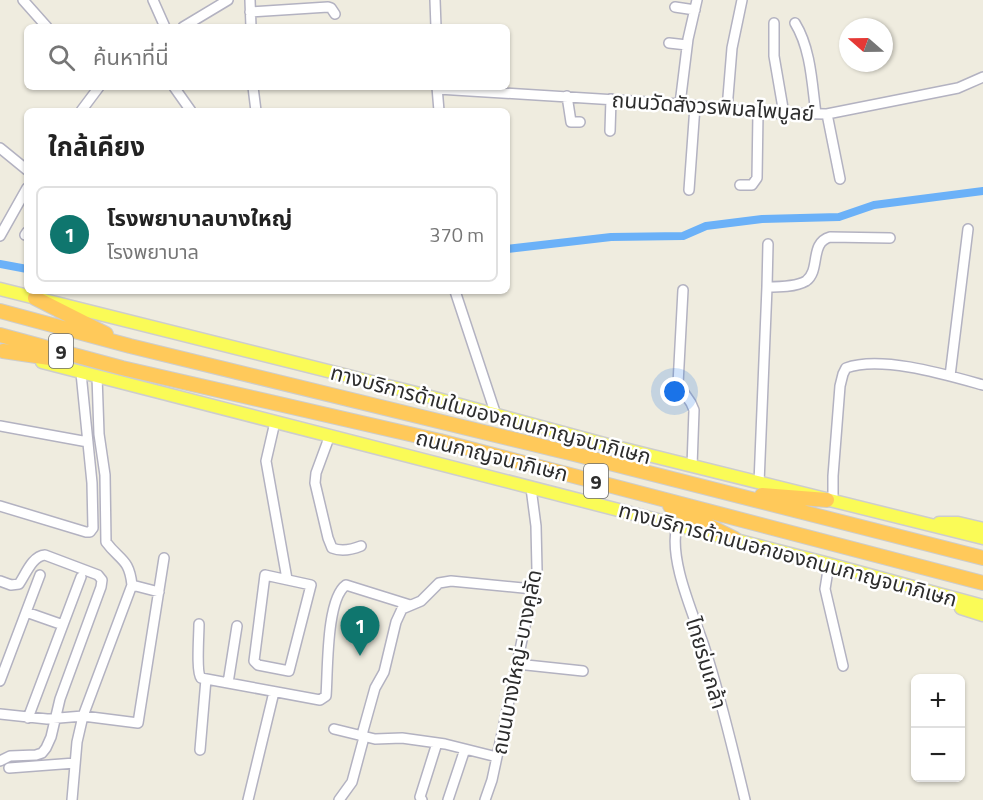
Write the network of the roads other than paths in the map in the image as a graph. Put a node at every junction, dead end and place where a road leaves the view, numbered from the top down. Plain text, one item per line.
1 (23, 0) edge
2 (153, 0) edge
3 (205, 0) edge
4 (228, 0) edge
5 (250, 0) edge
6 (435, 0) edge
7 (742, 0) edge
8 (696, 5) edge
9 (675, 7) dead end
10 (207, 11) junction
11 (250, 12) junction
12 (335, 14) dead end
13 (774, 23) dead end
14 (795, 23) dead end
15 (45, 24) edge
16 (164, 24) edge
17 (188, 24) edge
18 (251, 24) edge
19 (436, 24) edge
20 (669, 43) dead end
21 (687, 45) junction
22 (983, 77) edge
23 (97, 90) edge
24 (176, 90) edge
25 (253, 90) edge
26 (437, 90) edge
27 (470, 90) edge
28 (567, 96) junction
29 (612, 99) junction
30 (680, 104) junction
31 (695, 106) junction
32 (83, 108) edge
33 (189, 108) edge
34 (256, 108) edge
35 (439, 108) edge
36 (727, 109) junction
37 (758, 113) junction
38 (784, 114) junction
39 (816, 114) junction
40 (828, 114) junction
41 (580, 122) dead end
42 (610, 131) dead end
43 (0, 148) edge
44 (24, 168) edge
45 (840, 179) dead end
46 (740, 185) dead end
47 (689, 190) dead end
48 (24, 204) edge
49 (968, 230) dead end
50 (0, 236) edge
51 (890, 238) dead end
52 (768, 244) dead end
53 (767, 287) junction
54 (0, 289) edge
55 (683, 290) dead end
56 (456, 294) edge
57 (35, 298) junction
58 (0, 311) edge
59 (0, 335) edge
60 (130, 346) junction
61 (1, 351) edge
62 (122, 368) junction
63 (81, 373) junction
64 (97, 376) junction
65 (950, 376) junction
66 (983, 385) edge
67 (496, 415) junction
68 (275, 422) junction
69 (0, 426) edge
70 (330, 435) junction
71 (88, 442) junction
72 (692, 466) junction
73 (759, 483) junction
74 (531, 488) junction
75 (724, 492) junction
76 (645, 494) junction
77 (830, 500) junction
78 (0, 506) edge
79 (914, 522) junction
80 (677, 525) junction
81 (983, 530) edge
82 (983, 538) edge
83 (735, 539) junction
84 (361, 546) dead end
85 (164, 558) dead end
86 (983, 558) edge
87 (829, 564) junction
88 (40, 575) dead end
89 (81, 577) dead end
90 (287, 579) junction
91 (0, 581) edge
92 (983, 583) edge
93 (132, 585) junction
94 (914, 587) junction
95 (533, 589) junction
96 (159, 592) junction
97 (410, 605) junction
98 (983, 606) edge
99 (26, 612) junction
100 (983, 615) edge
101 (199, 624) dead end
102 (63, 625) junction
103 (237, 626) dead end
104 (517, 664) junction
105 (843, 666) dead end
106 (582, 671) dead end
107 (206, 679) junction
108 (0, 681) edge
109 (228, 683) junction
110 (274, 692) junction
111 (0, 714) edge
112 (83, 716) junction
113 (28, 718) junction
114 (55, 719) junction
115 (334, 729) dead end
116 (364, 736) junction
117 (438, 743) junction
118 (465, 749) junction
119 (200, 750) dead end
120 (497, 757) junction
121 (0, 761) edge
122 (75, 763) junction
123 (9, 768) dead end
124 (72, 800) edge
125 (248, 800) edge
126 (339, 800) edge
127 (422, 800) edge
128 (448, 800) edge
129 (485, 800) edge
130 (745, 800) edge

1 - 15 street
2 - 16 street
3 - 10 street
4 - 10 street
5 - 11 street
6 - 19 street
7 - 36 street
8 - 9 street
8 - 21 street
10 - 17 street
11 - 12 street
11 - 18 street
13 - 38 street
14 - 39 street
20 - 21 street
21 - 30 street
22 - 40 street, ถนนวัดสังวรพิมลไพบูลย์
23 - 32 street
24 - 33 street
25 - 34 street
26 - 35 street
27 - 28 street, ถนนวัดสังวรพิมลไพบูลย์
28 - 29 street, ถนนวัดสังวรพิมลไพบูลย์
28 - 41 street
29 - 30 street, ถนนวัดสังวรพิมลไพบูลย์
29 - 42 street
30 - 31 street, ถนนวัดสังวรพิมลไพบูลย์
31 - 36 street, ถนนวัดสังวรพิมลไพบูลย์
31 - 47 street
36 - 37 street, ถนนวัดสังวรพิมลไพบูลย์
37 - 38 street, ถนนวัดสังวรพิมลไพบูลย์
37 - 46 street
38 - 39 street, ถนนวัดสังวรพิมลไพบูลย์
39 - 40 street, ถนนวัดสังวรพิมลไพบูลย์
40 - 45 street
43 - 44 street
48 - 50 street
49 - 65 street
51 - 53 street
52 - 53 street
53 - 73 street
54 - 57 main road, ทางบริการด้านในของถนนกาญจนาภิเษก
55 - 72 street
56 - 67 street
57 - 60 highway
57 - 67 main road, ทางบริการด้านในของถนนกาญจนาภิเษก
58 - 60 highway, ถนนกาญจนาภิเษก / 9
59 - 62 highway, ถนนกาญจนาภิเษก / 9
60 - 75 highway, ถนนกาญจนาภิเษก / 9
61 - 62 highway
61 - 63 main road, ทางบริการด้านนอกของถนนกาญจนาภิเษก
62 - 76 highway, ถนนกาญจนาภิเษก / 9
63 - 64 main road, ทางบริการด้านนอกของถนนกาญจนาภิเษก
63 - 71 street
64 - 68 main road, ทางบริการด้านนอกของถนนกาญจนาภิเษก
64 - 93 street
65 - 66 street
65 - 77 street
67 - 72 main road, ทางบริการด้านในของถนนกาญจนาภิเษก
68 - 70 main road, ทางบริการด้านนอกของถนนกาญจนาภิเษก
68 - 90 street
69 - 71 street
70 - 74 main road, ทางบริการด้านนอกของถนนกาญจนาภิเษก
70 - 84 street
71 - 78 street
72 - 73 main road, ทางบริการด้านในของถนนกาญจนาภิเษก
73 - 77 main road, ทางบริการด้านในของถนนกาญจนาภิเษก
74 - 80 main road, ทางบริการด้านนอกของถนนกาญจนาภิเษก
74 - 95 street, ถนนบางใหญ่-บางคูลัด
75 - 77 highway
75 - 86 highway, ถนนกาญจนาภิเษก / 9
76 - 83 highway
76 - 92 highway, ถนนกาญจนาภิเษก / 9
77 - 79 main road, ทางบริการด้านในของถนนกาญจนาภิเษก
79 - 81 main road
79 - 82 main road, ทางบริการด้านในของถนนกาญจนาภิเษก
80 - 83 main road, ทางบริการด้านนอกของถนนกาญจนาภิเษก
80 - 130 street, ไทยร่มเกล้า
83 - 87 main road, ทางบริการด้านนอกของถนนกาญจนาภิเษก
85 - 96 street
87 - 94 main road, ทางบริการด้านนอกของถนนกาญจนาภิเษก
87 - 105 street
88 - 99 street
89 - 102 street
90 - 90 street
91 - 114 street
93 - 96 street
93 - 112 street
94 - 98 main road, ทางบริการด้านนอกของถนนกาญจนาภิเษก
94 - 100 main road
95 - 97 street
95 - 104 street, ถนนบางใหญ่-บางคูลัด
96 - 112 street
97 - 110 street
97 - 116 street
99 - 102 street
99 - 108 street
101 - 107 street
102 - 113 street
103 - 109 street
104 - 106 street
104 - 120 street, ถนนบางใหญ่-บางคูลัด
107 - 109 street
107 - 119 street
109 - 110 street
110 - 125 street
111 - 113 street
112 - 114 street
112 - 122 street
113 - 114 street
114 - 121 street
115 - 116 street
116 - 117 street
116 - 126 street
117 - 118 street
117 - 127 street
118 - 120 street
118 - 128 street
120 - 129 street, ถนนบางใหญ่-บางคูลัด
122 - 123 street
122 - 124 street

